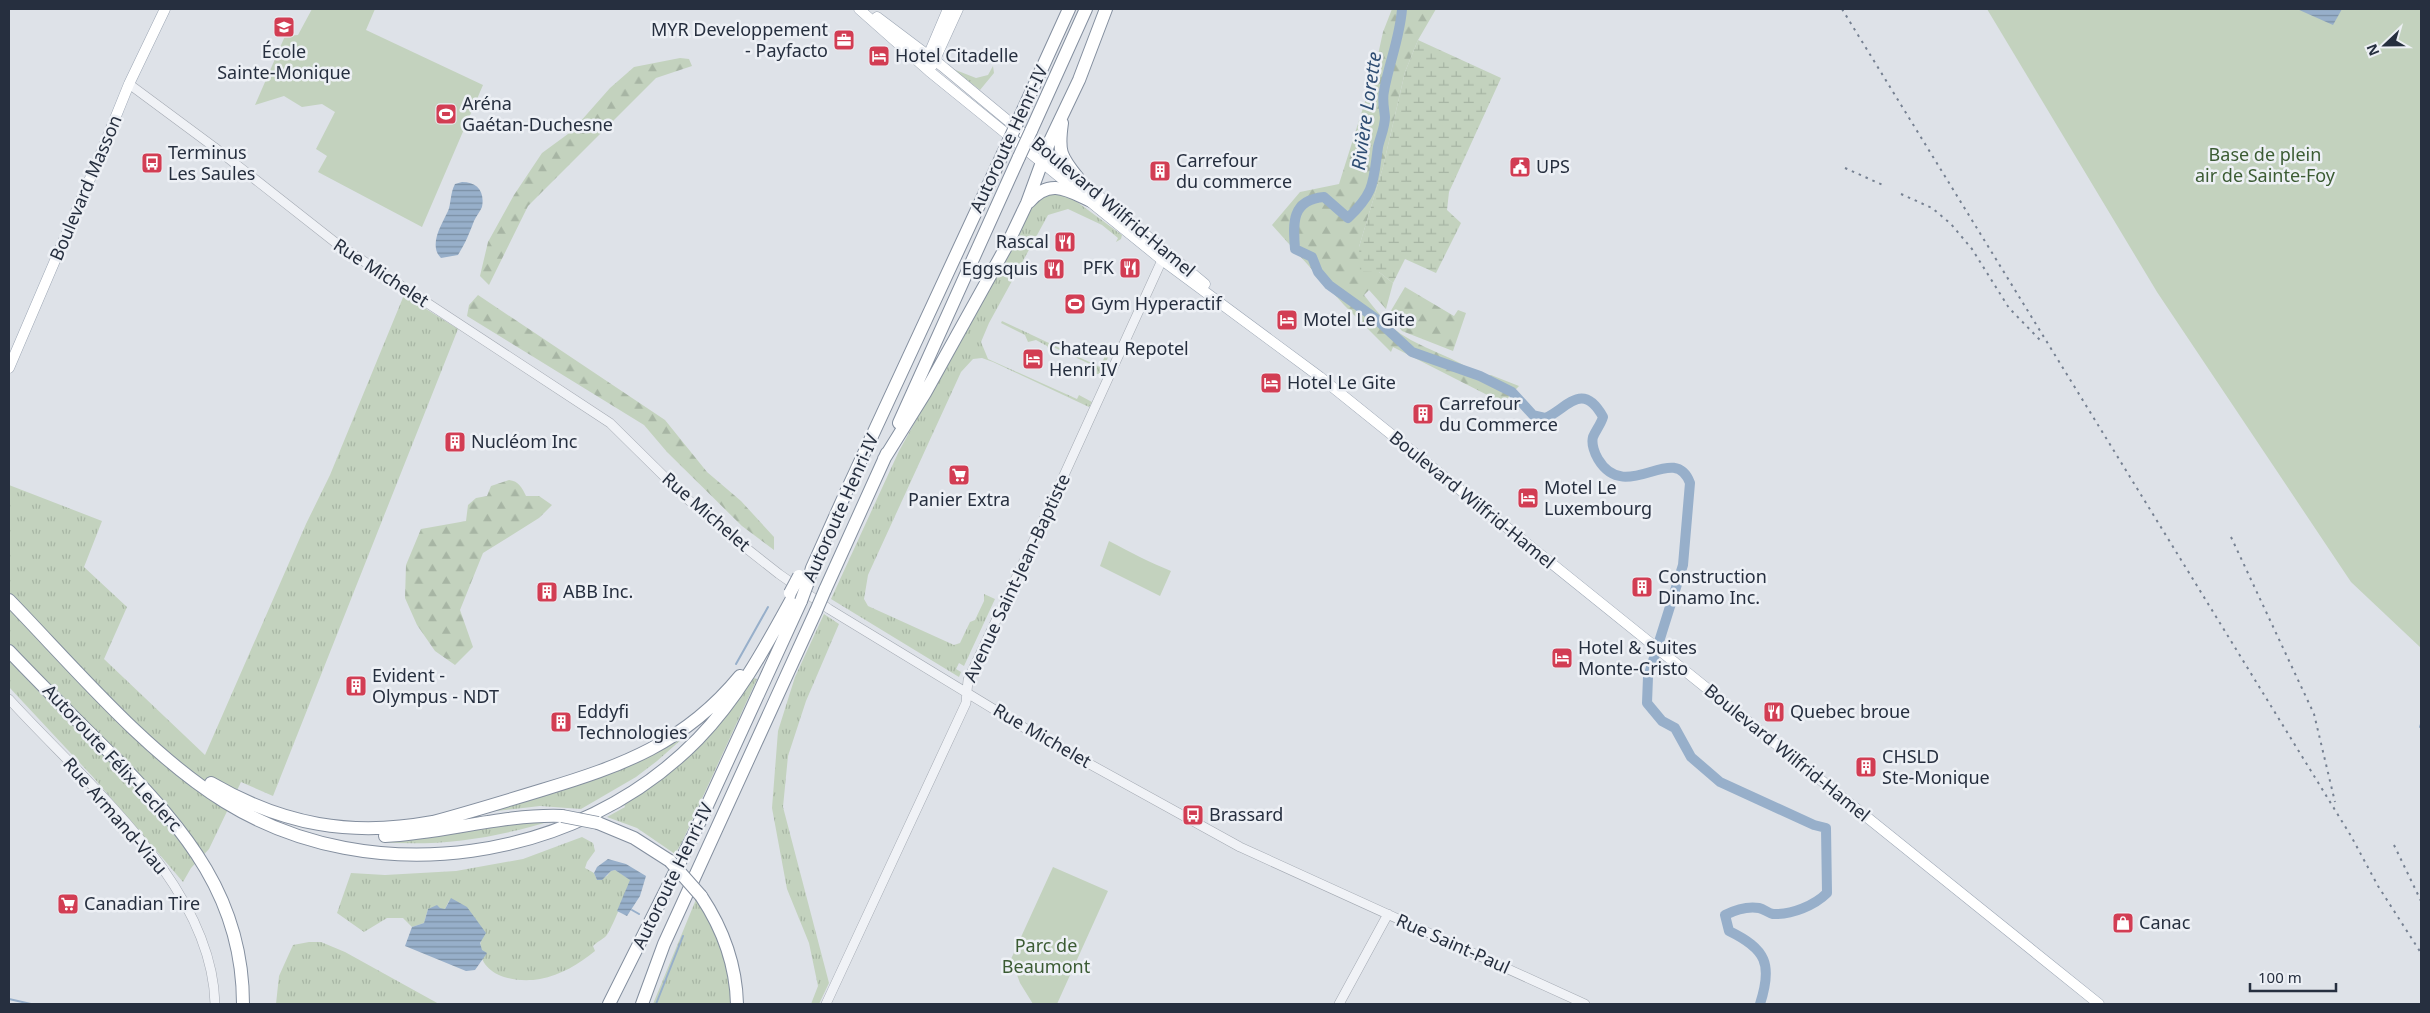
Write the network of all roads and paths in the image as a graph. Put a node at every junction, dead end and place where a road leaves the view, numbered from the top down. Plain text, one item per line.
1 (165, 9) edge
2 (859, 9) edge
3 (864, 9) edge
4 (948, 9) edge
5 (958, 9) edge
6 (1069, 9) edge
7 (1086, 9) edge
8 (1106, 9) edge
9 (941, 25) junction
10 (914, 45) junction
11 (932, 59) junction
12 (926, 68) junction
13 (129, 84) junction
14 (1063, 116) junction
15 (1044, 157) junction
16 (1078, 178) junction
17 (1092, 201) junction
18 (1027, 203) junction
19 (1162, 260) junction
20 (1264, 336) junction
21 (9, 368) edge
22 (884, 459) junction
23 (847, 490) junction
24 (804, 580) junction
25 (9, 590) edge
26 (795, 596) junction
27 (9, 600) edge
28 (24, 606) junction
29 (9, 651) edge
30 (78, 671) junction
31 (967, 693) junction
32 (9, 699) edge
33 (162, 755) junction
34 (207, 871) junction
35 (1320, 884) joint
36 (1388, 914) junction
37 (664, 944) junction
38 (215, 1004) edge
39 (237, 1004) edge
40 (243, 1004) edge
41 (609, 1004) edge
42 (633, 1004) edge
43 (642, 1004) edge
44 (737, 1004) edge
45 (826, 1004) edge
46 (1339, 1004) edge
47 (1585, 1004) edge
48 (2099, 1004) edge

1 - 13 main road, Boulevard Masson
2 - 12 main road, Boulevard Wilfrid-Hamel
3 - 10 main road, Boulevard Wilfrid-Hamel
4 - 9 main road
5 - 11 main road
6 - 23 highway, Autoroute Henri-IV, bridge
7 - 22 highway, Autoroute Henri-IV, bridge
8 - 14 highway
9 - 10 main road
9 - 11 main road
10 - 11 main road, Boulevard Wilfrid-Hamel
11 - 12 main road
11 - 15 main road, Boulevard Wilfrid-Hamel
12 - 15 main road, Boulevard Wilfrid-Hamel
13 - 21 main road, Boulevard Masson
13 - 31 street, Rue Michelet
14 - 15 highway
14 - 16 highway
15 - 16 main road, Boulevard Wilfrid-Hamel
15 - 17 main road, Boulevard Wilfrid-Hamel
15 - 18 highway
16 - 20 main road, Boulevard Wilfrid-Hamel
17 - 18 highway
17 - 19 main road, Boulevard Wilfrid-Hamel
18 - 22 highway
19 - 20 main road, Boulevard Wilfrid-Hamel
19 - 31 street, Avenue Saint-Jean-Baptiste
20 - 48 main road, Boulevard Wilfrid-Hamel
22 - 37 highway, Autoroute Henri-IV, bridge
23 - 24 highway
23 - 24 highway, Autoroute Henri-IV
24 - 26 highway, bridge
25 - 28 highway
26 - 28 highway
26 - 33 highway
26 - 41 highway, Autoroute Henri-IV
27 - 30 highway, Autoroute Félix-Leclerc
28 - 30 highway
29 - 34 highway, Autoroute Félix-Leclerc
30 - 33 highway, Autoroute Félix-Leclerc
31 - 35 street, Rue Michelet
31 - 45 street, Avenue Saint-Jean-Baptiste
32 - 38 street, Rue Armand-Viau
33 - 44 highway, bridge
34 - 39 highway
34 - 40 highway
35 - 36 street, Rue Saint-Paul
36 - 46 street
36 - 47 street, Rue Saint-Paul
37 - 42 highway
37 - 43 highway, Autoroute Henri-IV

